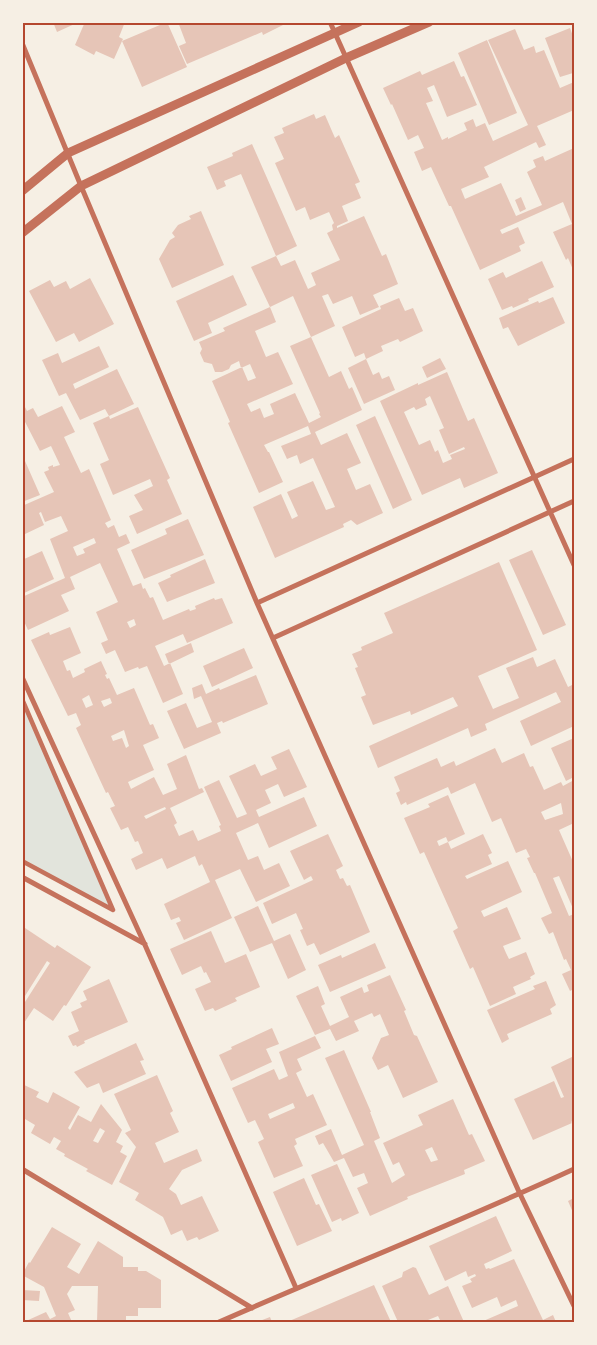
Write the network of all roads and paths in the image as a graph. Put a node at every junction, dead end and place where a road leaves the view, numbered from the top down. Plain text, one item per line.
1 (330, 22) edge
2 (359, 22) edge
3 (429, 22) edge
4 (335, 33) junction
5 (22, 43) edge
6 (346, 58) junction
7 (68, 153) junction
8 (80, 186) junction
9 (22, 192) edge
10 (22, 233) edge
11 (574, 459) edge
12 (535, 476) junction
13 (574, 501) edge
14 (550, 512) junction
15 (574, 565) edge
16 (257, 603) junction
17 (273, 638) junction
18 (22, 677) edge
19 (22, 698) edge
20 (22, 861) edge
21 (22, 877) edge
22 (145, 945) junction
23 (22, 1169) edge
24 (574, 1169) edge
25 (520, 1194) junction
26 (296, 1288) junction
27 (574, 1306) edge
28 (252, 1308) junction
29 (219, 1322) edge

1 - 4 street
2 - 4 street
3 - 6 street
4 - 6 street
4 - 7 street
5 - 7 street
6 - 8 street
6 - 12 street
7 - 8 street
7 - 9 street
8 - 10 street
8 - 16 street
11 - 12 street
12 - 14 street
12 - 16 street
13 - 14 street
14 - 15 street
14 - 17 street
16 - 17 street
17 - 25 street
18 - 22 street
19 - 20 street
21 - 22 street
22 - 26 street
23 - 28 street
24 - 25 street
25 - 26 street
25 - 27 street
26 - 28 street
28 - 29 street

